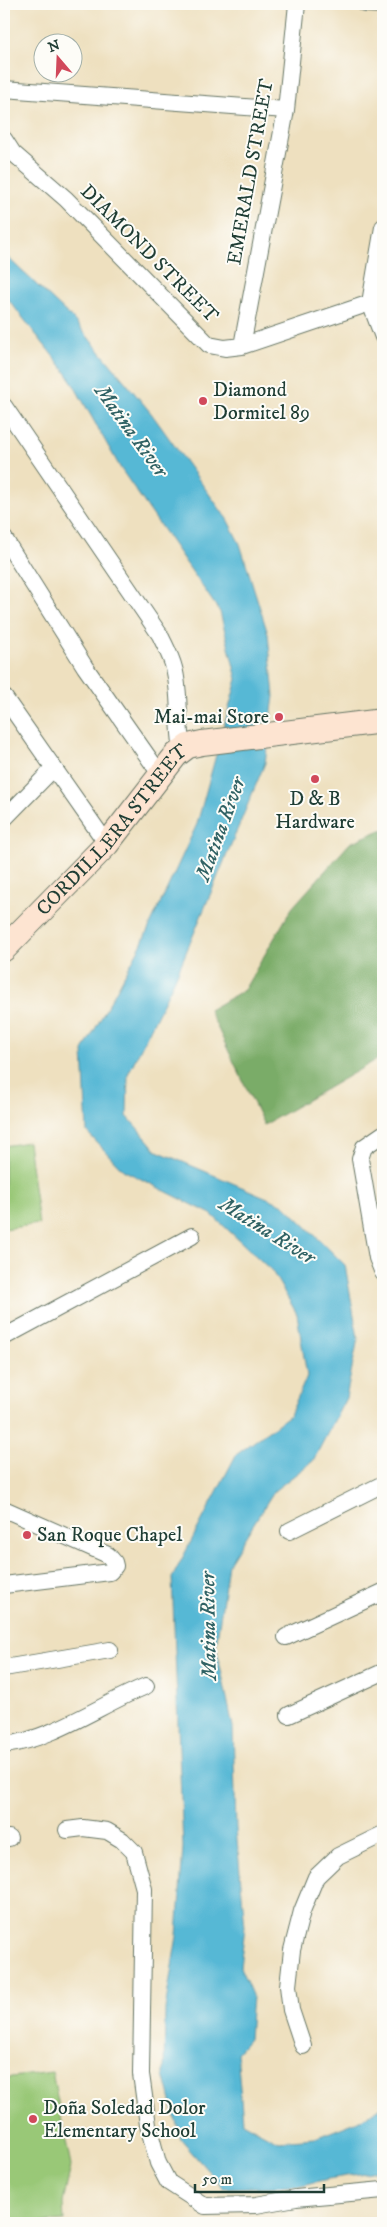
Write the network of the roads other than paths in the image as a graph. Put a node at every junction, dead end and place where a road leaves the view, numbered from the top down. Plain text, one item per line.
1 (297, 4) edge
2 (365, 4) edge
3 (383, 5) edge
4 (4, 89) edge
5 (286, 110) junction
6 (4, 139) edge
7 (383, 227) edge
8 (370, 303) junction
9 (383, 337) edge
10 (242, 346) junction
11 (4, 406) edge
12 (4, 538) edge
13 (5, 701) edge
14 (383, 721) edge
15 (192, 747) junction
16 (53, 768) junction
17 (160, 774) junction
18 (4, 819) edge
19 (107, 844) junction
20 (4, 949) edge
21 (383, 1134) edge
22 (192, 1236) dead end
23 (383, 1272) edge
24 (4, 1337) edge
25 (383, 1484) edge
26 (4, 1508) edge
27 (289, 1531) dead end
28 (4, 1585) edge
29 (383, 1592) edge
30 (286, 1637) dead end
31 (110, 1650) dead end
32 (4, 1668) edge
33 (383, 1672) edge
34 (146, 1686) dead end
35 (289, 1715) dead end
36 (4, 1745) edge
37 (67, 1830) dead end
38 (383, 1834) edge
39 (303, 2046) dead end
40 (383, 2190) edge

1 - 5 street, EMERALD STREET
2 - 3 street
4 - 5 street
5 - 10 street, EMERALD STREET
6 - 10 street, DIAMOND STREET
7 - 8 street
8 - 9 street
8 - 10 street, DIAMOND STREET
11 - 15 street
12 - 17 street
13 - 16 street
14 - 15 street, CORDILLERA STREET
15 - 17 street, CORDILLERA STREET
16 - 18 street
16 - 19 street
17 - 19 street, CORDILLERA STREET
19 - 20 street, CORDILLERA STREET
21 - 23 street
22 - 24 street
25 - 27 street
26 - 28 street
29 - 30 street
31 - 32 street
33 - 35 street
34 - 36 street
37 - 40 street
38 - 39 street

